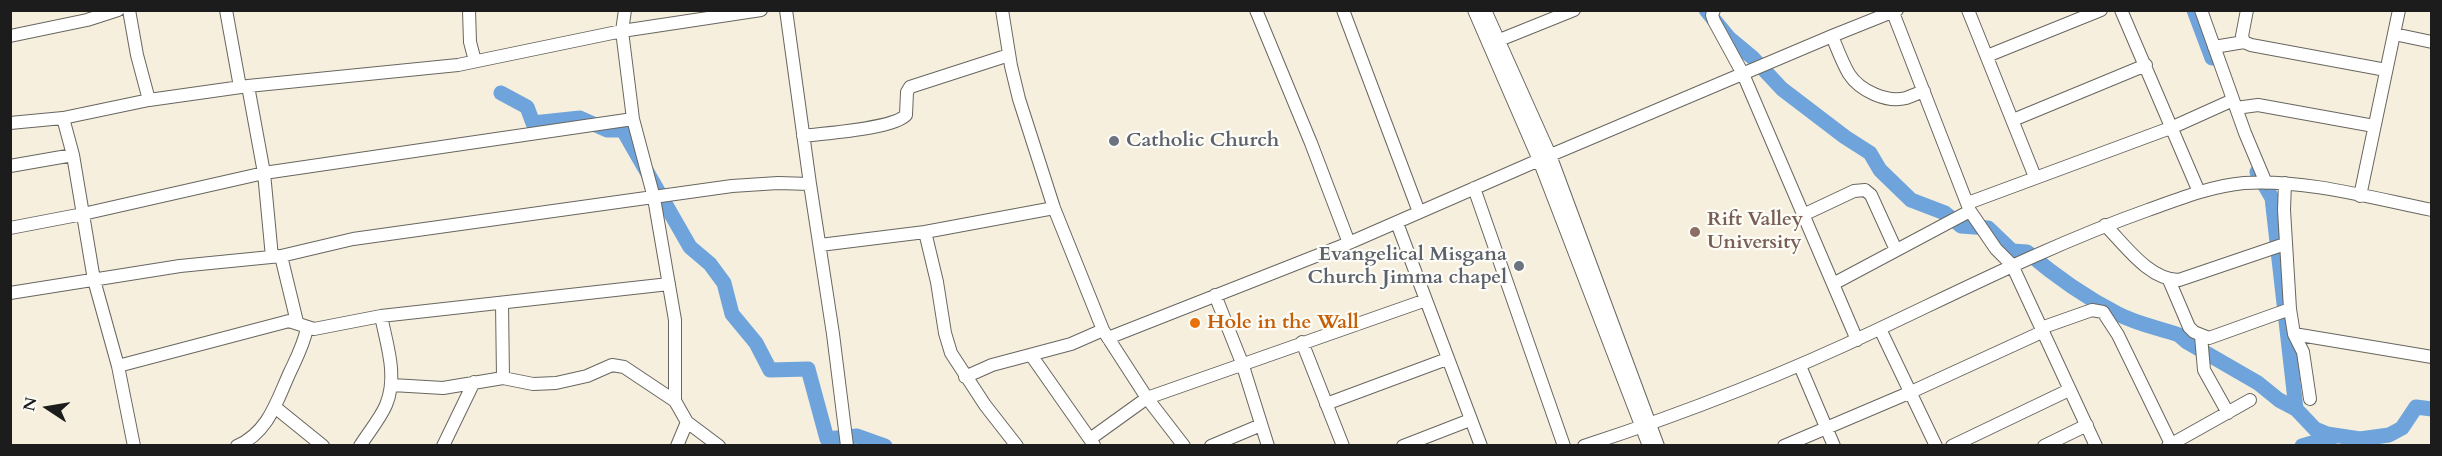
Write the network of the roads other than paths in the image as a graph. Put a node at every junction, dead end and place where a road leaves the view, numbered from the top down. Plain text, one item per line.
1 (118, 10) edge
2 (129, 10) edge
3 (226, 10) edge
4 (469, 10) edge
5 (625, 10) edge
6 (761, 10) edge
7 (786, 10) edge
8 (1002, 10) edge
9 (1256, 10) edge
10 (1343, 10) edge
11 (1474, 10) edge
12 (1485, 10) edge
13 (1574, 10) edge
14 (1968, 10) edge
15 (2101, 10) edge
16 (2121, 10) edge
17 (2201, 10) edge
18 (2247, 10) edge
19 (2399, 10) edge
20 (1894, 11) edge
21 (1713, 16) edge
22 (622, 31) junction
23 (2394, 34) junction
24 (10, 36) edge
25 (1832, 36) junction
26 (1497, 41) junction
27 (2244, 42) junction
28 (2432, 42) edge
29 (2214, 47) junction
30 (1009, 56) junction
31 (1987, 56) junction
32 (475, 61) junction
33 (2146, 65) junction
34 (2386, 70) junction
35 (1743, 74) junction
36 (244, 87) junction
37 (1924, 91) junction
38 (149, 100) junction
39 (2234, 104) junction
40 (63, 118) junction
41 (633, 119) junction
42 (2013, 120) junction
43 (10, 123) edge
44 (2374, 126) junction
45 (2173, 127) junction
46 (803, 136) junction
47 (73, 154) junction
48 (1545, 157) junction
49 (10, 166) edge
50 (264, 173) junction
51 (2035, 177) junction
52 (2266, 183) junction
53 (2285, 183) junction
54 (810, 184) junction
55 (1474, 188) junction
56 (2199, 192) junction
57 (2360, 196) junction
58 (654, 198) junction
59 (1969, 207) junction
60 (1054, 208) junction
61 (2432, 210) edge
62 (1419, 212) junction
63 (83, 214) junction
64 (1803, 215) junction
65 (1397, 223) junction
66 (2105, 225) junction
67 (10, 228) edge
68 (925, 232) junction
69 (1349, 243) junction
70 (2285, 244) junction
71 (820, 245) junction
72 (1896, 250) junction
73 (276, 257) junction
74 (2012, 265) junction
75 (94, 280) junction
76 (2169, 280) junction
77 (669, 284) junction
78 (1833, 284) junction
79 (10, 292) edge
80 (1215, 295) junction
81 (1426, 300) junction
82 (502, 303) junction
83 (2290, 309) junction
84 (381, 316) junction
85 (302, 325) junction
86 (1880, 329) junction
87 (2041, 330) junction
88 (1105, 334) junction
89 (2294, 334) junction
90 (2202, 336) junction
91 (1857, 340) junction
92 (1302, 342) junction
93 (1031, 355) junction
94 (2432, 357) edge
95 (1447, 359) junction
96 (1242, 363) junction
97 (118, 366) junction
98 (1800, 366) junction
99 (965, 377) junction
100 (503, 378) junction
101 (474, 382) junction
102 (392, 385) junction
103 (2068, 390) junction
104 (1911, 392) junction
105 (1147, 398) junction
106 (2310, 399) dead end
107 (2250, 400) dead end
108 (675, 401) junction
109 (1326, 404) junction
110 (276, 408) junction
111 (2228, 413) junction
112 (1470, 420) junction
113 (687, 422) junction
114 (1261, 425) junction
115 (2087, 425) junction
116 (1645, 426) junction
117 (1827, 429) junction
118 (1093, 442) edge
119 (847, 444) edge
120 (2169, 445) edge
121 (134, 446) edge
122 (237, 446) edge
123 (323, 446) edge
124 (360, 446) edge
125 (443, 446) edge
126 (677, 446) edge
127 (719, 446) edge
128 (1017, 446) edge
129 (1184, 446) edge
130 (1211, 446) edge
131 (1268, 446) edge
132 (1343, 446) edge
133 (1403, 446) edge
134 (1481, 446) edge
135 (1564, 446) edge
136 (1584, 446) edge
137 (1649, 446) edge
138 (1658, 446) edge
139 (1784, 446) edge
140 (1834, 446) edge
141 (1936, 446) edge
142 (1952, 446) edge
143 (2044, 446) edge
144 (2096, 446) edge

1 - 24 street
2 - 38 street
3 - 36 street
4 - 32 street
5 - 22 street
6 - 22 street
7 - 46 street
8 - 30 street
9 - 69 street
10 - 62 street
11 - 48 street
12 - 26 street
13 - 26 street
14 - 31 street
15 - 31 street
16 - 33 street
17 - 29 street
18 - 27 street
19 - 23 street
20 - 25 street
20 - 37 street
21 - 35 street
22 - 32 street
22 - 41 street
23 - 28 street
23 - 34 street
25 - 35 street
25 - 37 street
26 - 48 street
27 - 29 street
27 - 34 street
29 - 39 street
30 - 46 street
30 - 60 street
31 - 42 street
32 - 36 street
33 - 42 street
33 - 45 street
34 - 44 street
35 - 48 street
35 - 64 street
36 - 38 street
36 - 50 street
37 - 59 street
38 - 40 street
39 - 44 street
39 - 45 street
39 - 52 street
40 - 43 street
40 - 47 street
41 - 50 street
41 - 58 street
42 - 51 street
44 - 57 street
45 - 51 street
45 - 56 street
46 - 54 street
47 - 49 street
47 - 63 street
48 - 55 street
48 - 116 street
50 - 63 street
50 - 73 street
51 - 59 street
52 - 53 street
52 - 56 street
53 - 57 street
53 - 70 street
54 - 58 street
54 - 71 street
55 - 62 street
55 - 135 street
56 - 66 street
57 - 61 street
58 - 73 street
58 - 77 street
59 - 72 street
59 - 74 street
60 - 68 street
60 - 88 street
62 - 65 street
63 - 67 street
63 - 75 street
64 - 72 street
64 - 78 street
65 - 69 street
65 - 81 street
66 - 74 street
66 - 76 street
68 - 71 street
68 - 99 street
69 - 80 street
70 - 76 street
70 - 83 street
71 - 119 street
72 - 78 street
73 - 75 street
73 - 85 street
74 - 86 street
74 - 87 street
75 - 79 street
75 - 97 street
76 - 90 street
77 - 82 street
77 - 108 street
78 - 91 street
80 - 88 street
80 - 96 street
81 - 92 street
81 - 95 street
82 - 84 street
82 - 100 street
83 - 89 street
83 - 90 street
84 - 85 street
84 - 102 street
85 - 97 street
85 - 110 street
86 - 91 street
86 - 104 street
87 - 103 street
87 - 104 street
87 - 120 street
88 - 93 street
88 - 105 street
89 - 94 street
89 - 106 street
90 - 111 street
91 - 98 street
92 - 96 street
92 - 109 street
93 - 99 street
93 - 118 street
95 - 109 street
95 - 112 street
96 - 105 street
96 - 114 street
97 - 121 street
98 - 116 street
98 - 117 street
99 - 128 street
100 - 101 street
100 - 108 street
101 - 102 street
101 - 125 street
102 - 124 street
103 - 115 street
103 - 142 street
104 - 117 street
104 - 141 street
105 - 118 street
105 - 129 street
107 - 111 street
108 - 113 street
109 - 132 street
110 - 122 street
110 - 123 street
111 - 120 street
112 - 133 street
112 - 134 street
113 - 126 street
113 - 127 street
114 - 130 street
114 - 131 street
115 - 143 street
115 - 144 street
116 - 136 street
116 - 137 street
116 - 138 street
117 - 139 street
117 - 140 street

